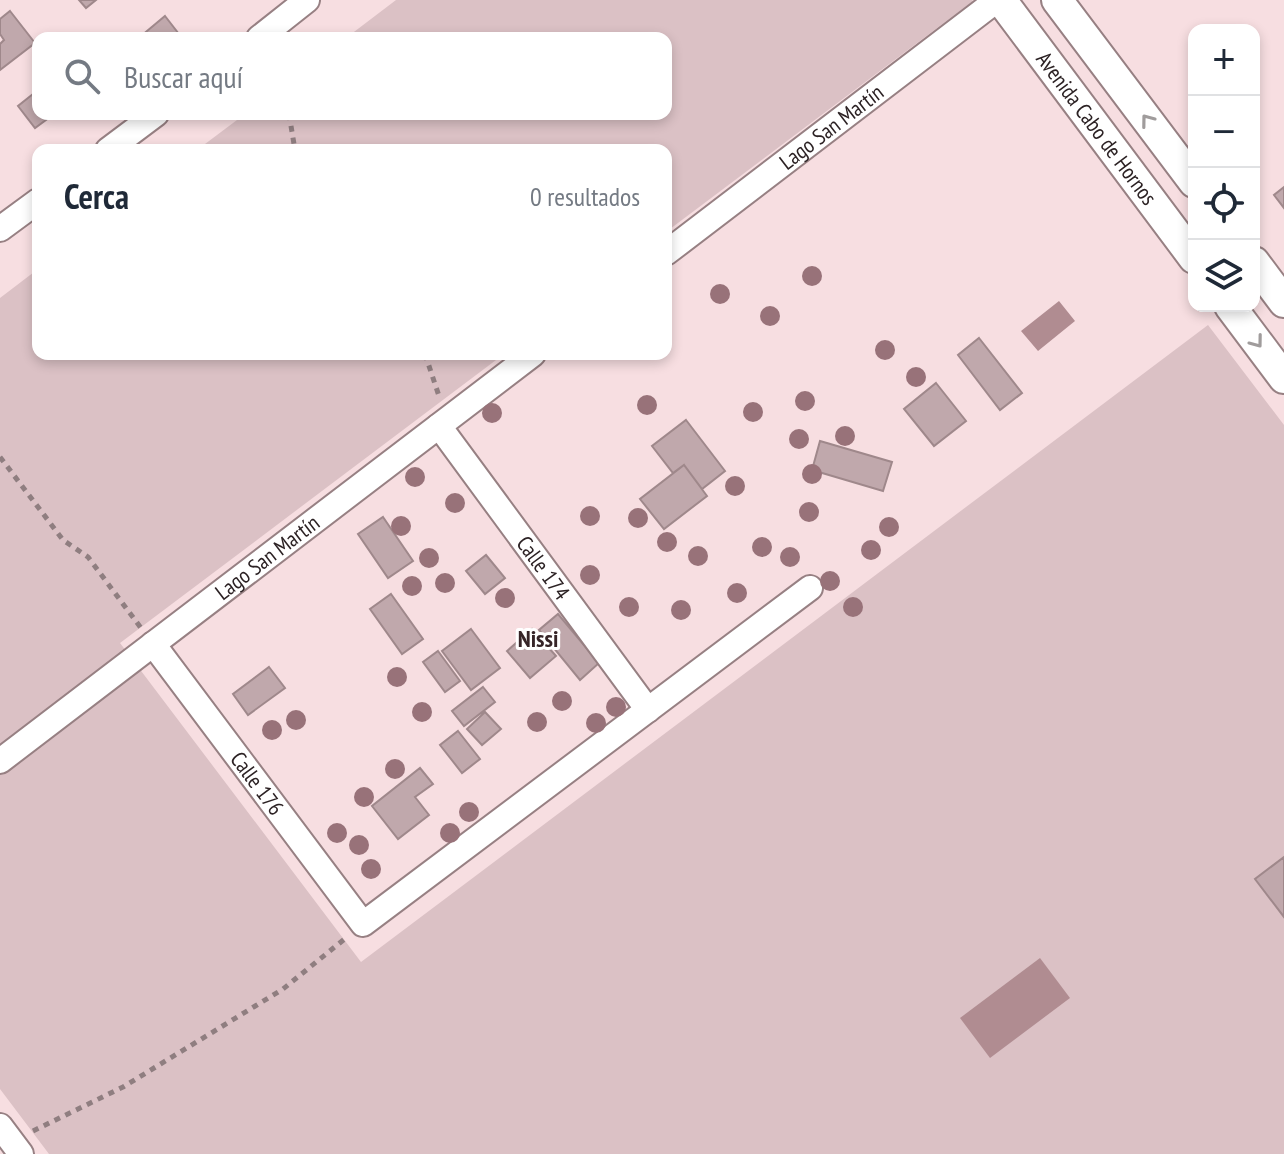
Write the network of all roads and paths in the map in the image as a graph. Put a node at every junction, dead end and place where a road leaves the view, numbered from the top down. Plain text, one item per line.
1 (307, 0) edge
2 (999, 0) edge
3 (1057, 0) edge
4 (267, 32) edge
5 (148, 120) edge
6 (290, 120) edge
7 (116, 144) edge
8 (294, 144) edge
9 (1188, 174) edge
10 (32, 205) edge
11 (0, 229) edge
12 (672, 248) edge
13 (1188, 250) edge
14 (1260, 270) edge
15 (1284, 302) edge
16 (1234, 312) edge
17 (426, 360) edge
18 (525, 360) edge
19 (1284, 378) edge
20 (442, 423) junction
21 (0, 457) edge
22 (810, 588) dead end
23 (153, 644) junction
24 (648, 710) junction
25 (0, 761) edge
26 (363, 924) junction
27 (11, 1140) edge

1 - 4 street
2 - 12 street, Lago San Martín
2 - 13 main road, Avenida Cabo de Hornos
9 -> 3 main road, Avenida Cabo de Hornos
5 - 7 street
6 - 8 path
10 - 11 street
14 - 15 main road
16 -> 19 main road
17 - 20 path
18 - 20 street, Lago San Martín
20 - 23 street, Lago San Martín
20 - 24 street, Calle 174
21 - 23 path
22 - 24 street
23 - 25 street, Lago San Martín
23 - 26 street, Calle 176
24 - 26 street
26 - 27 path

